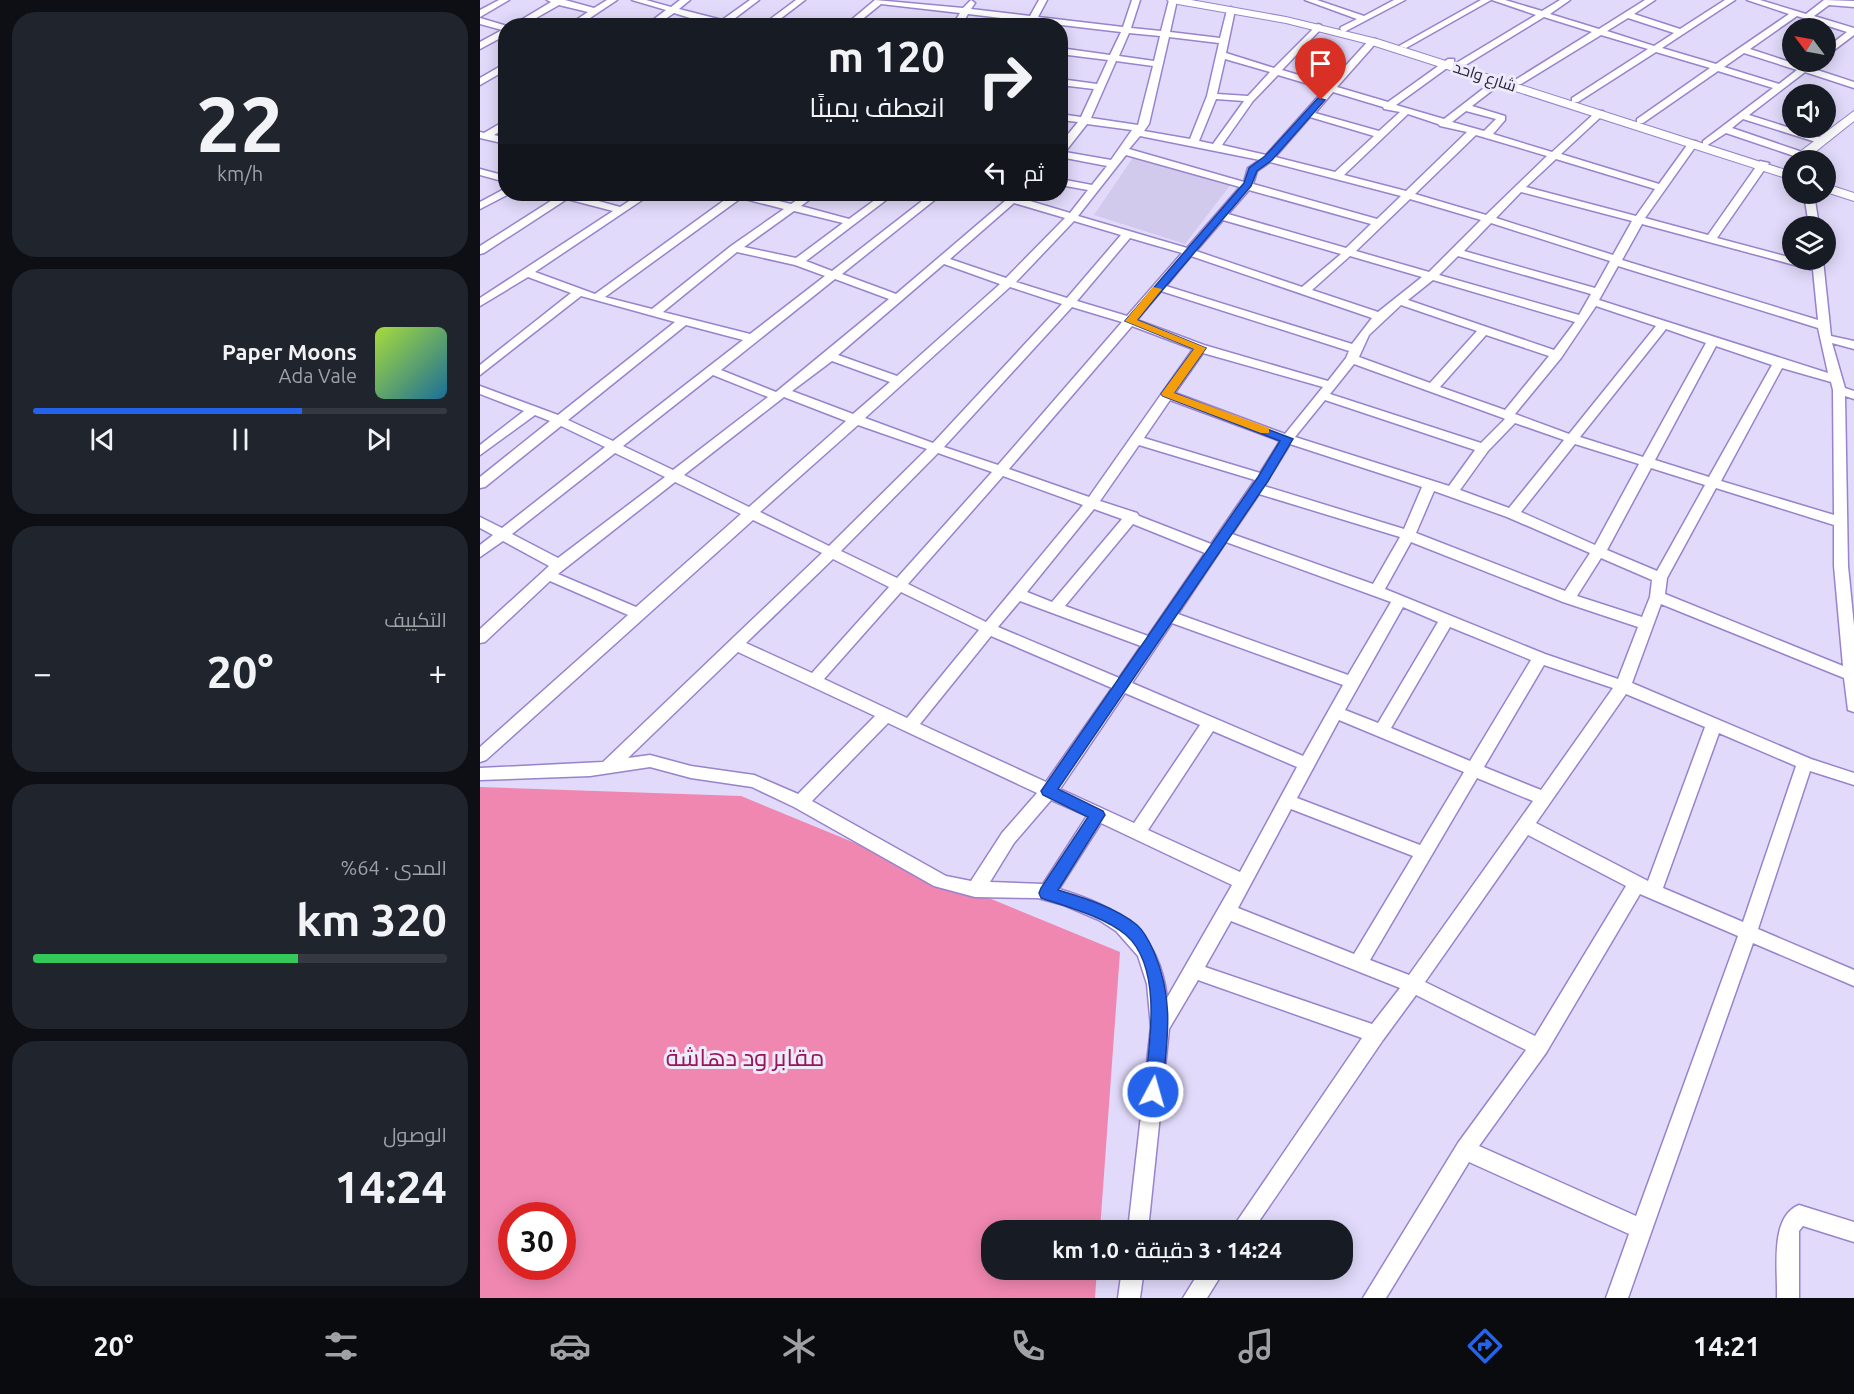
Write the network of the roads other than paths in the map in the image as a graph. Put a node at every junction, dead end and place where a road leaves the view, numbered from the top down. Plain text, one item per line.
1 (505, 0) edge
2 (557, 0) edge
3 (613, 0) edge
4 (636, 0) edge
5 (686, 0) edge
6 (755, 0) edge
7 (801, 0) edge
8 (880, 0) edge
9 (972, 0) edge
10 (1043, 0) edge
11 (1136, 0) edge
12 (1172, 0) edge
13 (1191, 0) edge
14 (1401, 0) edge
15 (1487, 0) edge
16 (1496, 0) edge
17 (1566, 0) edge
18 (1651, 0) edge
19 (1731, 0) edge
20 (1750, 0) edge
21 (1313, 1) edge
22 (1854, 4) edge
23 (1232, 7) edge
24 (966, 9) junction
25 (595, 10) junction
26 (673, 10) junction
27 (480, 14) edge
28 (1796, 14) junction
29 (1541, 15) junction
30 (1627, 15) junction
31 (1807, 17) junction
32 (528, 18) edge
33 (582, 18) edge
34 (661, 18) edge
35 (701, 18) edge
36 (730, 18) edge
37 (776, 18) edge
38 (858, 18) edge
39 (961, 18) edge
40 (1011, 18) edge
41 (1033, 18) edge
42 (1365, 19) junction
43 (480, 21) edge
44 (1068, 25) edge
45 (498, 27) edge
46 (1318, 27) junction
47 (1344, 29) junction
48 (1126, 30) junction
49 (1854, 31) edge
50 (1681, 32) junction
51 (1599, 33) junction
52 (498, 34) edge
53 (1163, 35) junction
54 (1222, 41) junction
55 (1373, 41) junction
56 (1836, 44) edge
57 (480, 46) edge
58 (1403, 46) junction
59 (1655, 50) junction
60 (1744, 50) junction
61 (1068, 52) edge
62 (1222, 55) junction
63 (1113, 58) junction
64 (1782, 62) edge
65 (1156, 64) junction
66 (1453, 64) junction
67 (1718, 69) junction
68 (480, 70) edge
69 (498, 71) edge
70 (1275, 72) junction
71 (1799, 72) edge
72 (1813, 72) edge
73 (494, 73) junction
74 (498, 74) edge
75 (1500, 80) junction
76 (480, 82) edge
77 (1518, 82) junction
78 (1068, 83) edge
79 (1854, 85) edge
80 (1100, 87) junction
81 (1332, 87) junction
82 (1780, 87) junction
83 (1212, 96) junction
84 (1250, 99) junction
85 (1387, 107) junction
86 (1464, 107) junction
87 (1588, 107) junction
88 (1405, 112) junction
89 (1309, 114) junction
90 (1743, 116) junction
91 (1068, 118) edge
92 (1852, 118) edge
93 (1086, 120) junction
94 (1640, 121) junction
95 (1443, 124) junction
96 (498, 127) edge
97 (1724, 129) junction
98 (1137, 130) junction
99 (1473, 132) junction
100 (1379, 134) junction
101 (483, 135) edge
102 (1485, 136) junction
103 (498, 139) edge
104 (1822, 141) junction
105 (1068, 142) edge
106 (1194, 142) junction
107 (1693, 143) junction
108 (1706, 143) junction
109 (1216, 147) junction
110 (1811, 150) edge
111 (1124, 151) junction
112 (1782, 151) edge
113 (1068, 154) edge
114 (1553, 157) junction
115 (1269, 158) junction
116 (1115, 164) junction
117 (1762, 164) junction
118 (1782, 169) edge
119 (480, 172) edge
120 (1338, 175) junction
121 (498, 177) edge
122 (1068, 183) edge
123 (1248, 184) junction
124 (1836, 186) edge
125 (1094, 188) junction
126 (1519, 188) junction
127 (1662, 188) junction
128 (1836, 191) edge
129 (1854, 192) edge
130 (1407, 195) junction
131 (498, 196) edge
132 (1854, 197) edge
133 (553, 201) edge
134 (588, 201) edge
135 (635, 201) edge
136 (729, 201) edge
137 (766, 201) edge
138 (802, 201) edge
139 (879, 201) edge
140 (928, 201) edge
141 (1010, 201) edge
142 (1029, 201) edge
143 (480, 206) edge
144 (793, 208) junction
145 (620, 210) junction
146 (1219, 215) junction
147 (1072, 217) junction
148 (1490, 218) junction
149 (1638, 221) junction
150 (850, 222) junction
151 (1378, 223) junction
152 (1128, 233) junction
153 (1711, 239) junction
154 (735, 248) junction
155 (480, 251) edge
156 (1189, 252) junction
157 (1349, 252) junction
158 (1456, 252) junction
159 (1782, 255) edge
160 (945, 260) junction
161 (1616, 260) junction
162 (798, 262) junction
163 (1820, 270) edge
164 (528, 273) junction
165 (837, 274) junction
166 (1432, 275) junction
167 (1008, 283) junction
168 (480, 285) edge
169 (1159, 287) junction
170 (496, 292) junction
171 (1303, 292) junction
172 (578, 293) junction
173 (1594, 296) junction
174 (596, 298) junction
175 (896, 298) junction
176 (1401, 301) junction
177 (480, 303) edge
178 (1071, 303) junction
179 (654, 314) junction
180 (1381, 316) junction
181 (1582, 320) junction
182 (683, 321) junction
183 (1130, 321) junction
184 (1662, 326) junction
185 (1484, 330) junction
186 (1825, 332) junction
187 (751, 338) junction
188 (1712, 342) junction
189 (1854, 345) edge
190 (1200, 348) junction
191 (1353, 354) junction
192 (1557, 355) junction
193 (830, 356) junction
194 (1779, 363) junction
195 (713, 370) junction
196 (480, 372) edge
197 (897, 380) junction
198 (1837, 385) junction
199 (1432, 388) junction
200 (480, 390) edge
201 (1327, 391) junction
202 (779, 394) junction
203 (1167, 394) junction
204 (1854, 395) edge
205 (534, 410) junction
206 (1510, 416) junction
207 (559, 420) junction
208 (853, 420) junction
209 (1287, 439) junction
210 (1572, 439) junction
211 (1136, 440) junction
212 (615, 446) junction
213 (1483, 448) junction
214 (935, 449) junction
215 (480, 451) edge
216 (1647, 461) junction
217 (1001, 470) junction
218 (676, 477) junction
219 (1714, 482) junction
220 (1260, 483) junction
221 (480, 484) edge
222 (1430, 484) junction
223 (1452, 492) junction
224 (1092, 503) junction
225 (753, 512) junction
226 (1512, 514) junction
227 (1132, 516) junction
228 (480, 522) edge
229 (1840, 522) junction
230 (500, 535) junction
231 (1408, 535) junction
232 (1223, 536) junction
233 (1214, 550) junction
234 (832, 551) junction
235 (1599, 551) junction
236 (480, 552) edge
237 (1848, 567) edge
238 (554, 570) junction
239 (1660, 578) junction
240 (896, 585) junction
241 (1377, 591) junction
242 (1016, 594) junction
243 (1657, 597) junction
244 (1568, 598) junction
245 (1399, 601) junction
246 (1055, 608) junction
247 (638, 614) junction
248 (1168, 616) junction
249 (1447, 620) junction
250 (1647, 624) junction
251 (988, 629) junction
252 (480, 638) edge
253 (1150, 643) junction
254 (735, 645) junction
255 (1851, 648) edge
256 (1540, 658) junction
257 (1851, 675) junction
258 (814, 681) junction
259 (1350, 682) junction
260 (1623, 686) junction
261 (1121, 687) junction
262 (1854, 706) edge
263 (1335, 712) junction
264 (885, 716) junction
265 (1210, 723) junction
266 (908, 727) junction
267 (1713, 727) junction
268 (1381, 732) junction
269 (480, 756) edge
270 (1805, 763) junction
271 (1307, 764) junction
272 (607, 768) junction
273 (1474, 770) junction
274 (480, 774) edge
275 (1854, 779) edge
276 (1049, 791) junction
277 (1543, 798) junction
278 (1287, 801) junction
279 (800, 802) junction
280 (1097, 815) junction
281 (1524, 825) junction
282 (1137, 832) junction
283 (1423, 853) junction
284 (1243, 882) junction
285 (1645, 888) junction
286 (975, 890) junction
287 (1047, 893) junction
288 (1227, 912) junction
289 (1748, 933) junction
290 (1359, 962) junction
291 (1194, 971) junction
292 (1854, 978) edge
293 (1413, 985) junction
294 (1160, 1027) junction
295 (1376, 1034) junction
296 (1539, 1047) junction
297 (1465, 1150) junction
298 (1139, 1220) edge
299 (1248, 1220) edge
300 (1642, 1229) junction
301 (1854, 1232) edge
302 (1131, 1280) edge
303 (1206, 1280) edge
304 (1129, 1298) edge
305 (1194, 1298) edge
306 (1374, 1298) edge
307 (1617, 1298) edge
308 (1788, 1298) edge

1 - 27 street
2 - 25 street
2 - 32 street
3 - 25 street
4 - 26 street
5 - 26 street
6 - 36 street
7 - 37 street
8 - 24 street
8 - 38 street
9 - 24 street
10 - 41 street
11 - 48 street
12 - 23 street, شارع واحد
12 - 53 street
13 - 23 street, شارع واحد
14 - 42 street
15 - 58 street
16 - 29 street
17 - 29 street
18 - 30 street
19 - 50 street
20 - 28 street
21 - 42 street
22 - 31 street
23 - 46 street, شارع واحد
23 - 47 street, شارع واحد
23 - 54 street
24 - 39 street
24 - 40 street
25 - 33 street
26 - 34 street
26 - 35 street
28 - 31 street
28 - 60 street
29 - 51 street
29 - 66 street
30 - 50 street
30 - 51 street
31 - 49 street
42 - 47 street
43 - 45 street
44 - 48 street
46 - 55 street, شارع واحد
46 - 70 street
47 - 58 street, شارع واحد
48 - 53 street
48 - 63 street
49 - 56 street
50 - 59 street
51 - 59 street
51 - 77 street
52 - 57 street
53 - 54 street
53 - 65 street
54 - 62 street
55 - 66 street, شارع واحد
55 - 81 street
58 - 66 street, شارع واحد
59 - 67 street
59 - 87 street
60 - 64 street
60 - 67 street
61 - 63 street
62 - 70 street
62 - 83 street
63 - 65 street
63 - 80 street
65 - 98 street
66 - 75 street, شارع واحد
66 - 77 street, شارع واحد
66 - 85 street
67 - 82 street
67 - 94 street
68 - 73 street
69 - 73 street
70 - 81 street
70 - 84 street
71 - 82 street
72 - 79 street
73 - 74 street
73 - 76 street
75 - 86 street
75 - 87 street, شارع واحد
77 - 87 street, شارع واحد
78 - 80 street
80 - 93 street
81 - 85 street
81 - 89 street
82 - 90 street
83 - 84 street
83 - 106 street
84 - 109 street
85 - 88 street
86 - 95 street
86 - 102 street
87 - 94 street, شارع واحد
87 - 107 street, شارع واحد
87 - 114 street
88 - 95 street
88 - 100 street
89 - 100 street
89 - 115 street
90 - 97 street
90 - 104 street
91 - 93 street
92 - 104 street
93 - 98 street
93 - 105 street
94 - 108 street, شارع واحد
95 - 99 street
96 - 101 street
97 - 108 street
97 - 112 street
98 - 106 street
98 - 111 street
99 - 102 street
99 - 130 street
100 - 120 street
101 - 103 street
102 - 114 street
104 - 110 street
106 - 109 street
107 - 117 street, شارع واحد
107 - 127 street
108 - 117 street, شارع واحد
109 - 115 street
111 - 116 street
111 - 123 street
113 - 116 street
114 - 126 street
114 - 127 street
115 - 120 street
115 - 123 street
116 - 125 street
117 - 118 street, شارع واحد
117 - 153 street
119 - 121 street
120 - 130 street
122 - 125 street
123 - 146 street
123 - 151 street
124 - 129 street
125 - 147 street
126 - 148 street
126 - 149 street
127 - 149 street
128 - 132 street
130 - 148 street
130 - 151 street
131 - 143 street
133 - 155 street
134 - 145 street
135 - 145 street
136 - 174 street
137 - 144 street
138 - 144 street
139 - 150 street
140 - 165 street
141 - 160 street
142 - 147 street
144 - 150 street
144 - 154 street
145 - 164 street
146 - 156 street
146 - 157 street
147 - 152 street
147 - 167 street
148 - 158 street
148 - 161 street
149 - 153 street
149 - 161 street
150 - 162 street
151 - 157 street
152 - 156 street
152 - 178 street
153 - 159 street
154 - 162 street
154 - 179 street
156 - 169 street
156 - 171 street
157 - 166 street
157 - 171 street
158 - 166 street
158 - 173 street
160 - 167 street
160 - 175 street
161 - 173 street
161 - 186 street
162 - 165 street
163 - 186 street
164 - 170 street
164 - 172 street
165 - 175 street
165 - 187 street
166 - 176 street
166 - 181 street
167 - 178 street
167 - 197 street
168 - 170 street
169 - 183 street
169 - 191 street
170 - 177 street
171 - 180 street
172 - 174 street
172 - 196 street
173 - 181 street
173 - 184 street
174 - 179 street
175 - 193 street
176 - 180 street
176 - 185 street
178 - 183 street
178 - 214 street
179 - 182 street
180 - 191 street
181 - 192 street
182 - 187 street
182 - 207 street
183 - 190 street
183 - 217 street
184 - 188 street
184 - 210 street
185 - 192 street
185 - 199 street
186 - 189 street
186 - 198 street
187 - 195 street
188 - 194 street
188 - 216 street
190 - 201 street
190 - 203 street
191 - 199 street
191 - 201 street
192 - 206 street
193 - 197 street
193 - 202 street
194 - 198 street
194 - 219 street
195 - 202 street
195 - 212 street
197 - 208 street
198 - 204 street
198 - 229 street
199 - 206 street
200 - 205 street
201 - 209 street
201 - 213 street
202 - 208 street
202 - 218 street
203 - 209 street
203 - 211 street
205 - 207 street
205 - 215 street
206 - 210 street
206 - 213 street
207 - 212 street
207 - 221 street
208 - 214 street
208 - 225 street
209 - 220 street
209 - 222 street
210 - 216 street
210 - 226 street
211 - 220 street
211 - 224 street
212 - 218 street
212 - 230 street
213 - 223 street
214 - 217 street
214 - 234 street
216 - 219 street
216 - 235 street
217 - 224 street
217 - 240 street
218 - 225 street
218 - 238 street
219 - 229 street
219 - 239 street
220 - 231 street
220 - 232 street
222 - 223 street
222 - 231 street
223 - 226 street
224 - 227 street
224 - 242 street
225 - 234 street
225 - 247 street
226 - 235 street
227 - 233 street
227 - 246 street
228 - 230 street
229 - 237 street
230 - 236 street
230 - 238 street
231 - 241 street
231 - 244 street
232 - 233 street
232 - 241 street
233 - 248 street
234 - 240 street
234 - 254 street
235 - 239 street
235 - 244 street
237 - 255 street
238 - 247 street
238 - 252 street
239 - 243 street
240 - 251 street
240 - 258 street
241 - 245 street
242 - 246 street
242 - 251 street
243 - 250 street
243 - 257 street
244 - 250 street
245 - 249 street
245 - 259 street
246 - 253 street
247 - 269 street
248 - 253 street
248 - 259 street
249 - 256 street
249 - 268 street
250 - 260 street
251 - 261 street
251 - 266 street
253 - 261 street
254 - 258 street
254 - 272 street
255 - 257 street
256 - 260 street
256 - 273 street
257 - 262 street
258 - 264 street
259 - 263 street
260 - 267 street
260 - 277 street
261 - 265 street
261 - 276 street
263 - 268 street
263 - 271 street
264 - 266 street
264 - 279 street
265 - 271 street
265 - 282 street
266 - 276 street
267 - 270 street
267 - 285 street
268 - 273 street
270 - 275 street
270 - 289 street
271 - 278 street
272 - 274 street
272 - 279 street
273 - 277 street
273 - 283 street
276 - 280 street
276 - 286 street
277 - 281 street
278 - 283 street
278 - 284 street
279 - 286 street
280 - 282 street
280 - 287 street
281 - 285 street
281 - 293 street
282 - 284 street
283 - 290 street
284 - 288 street
285 - 289 street
285 - 296 street
286 - 287 street
287 - 294 street
288 - 290 street
288 - 291 street
289 - 292 street
289 - 300 street
290 - 293 street
291 - 294 street
291 - 295 street
293 - 295 street
293 - 296 street
294 - 298 street
295 - 299 street
296 - 297 street
297 - 300 street
297 - 306 street
300 - 307 street
301 - 308 street
302 - 304 street
303 - 305 street

